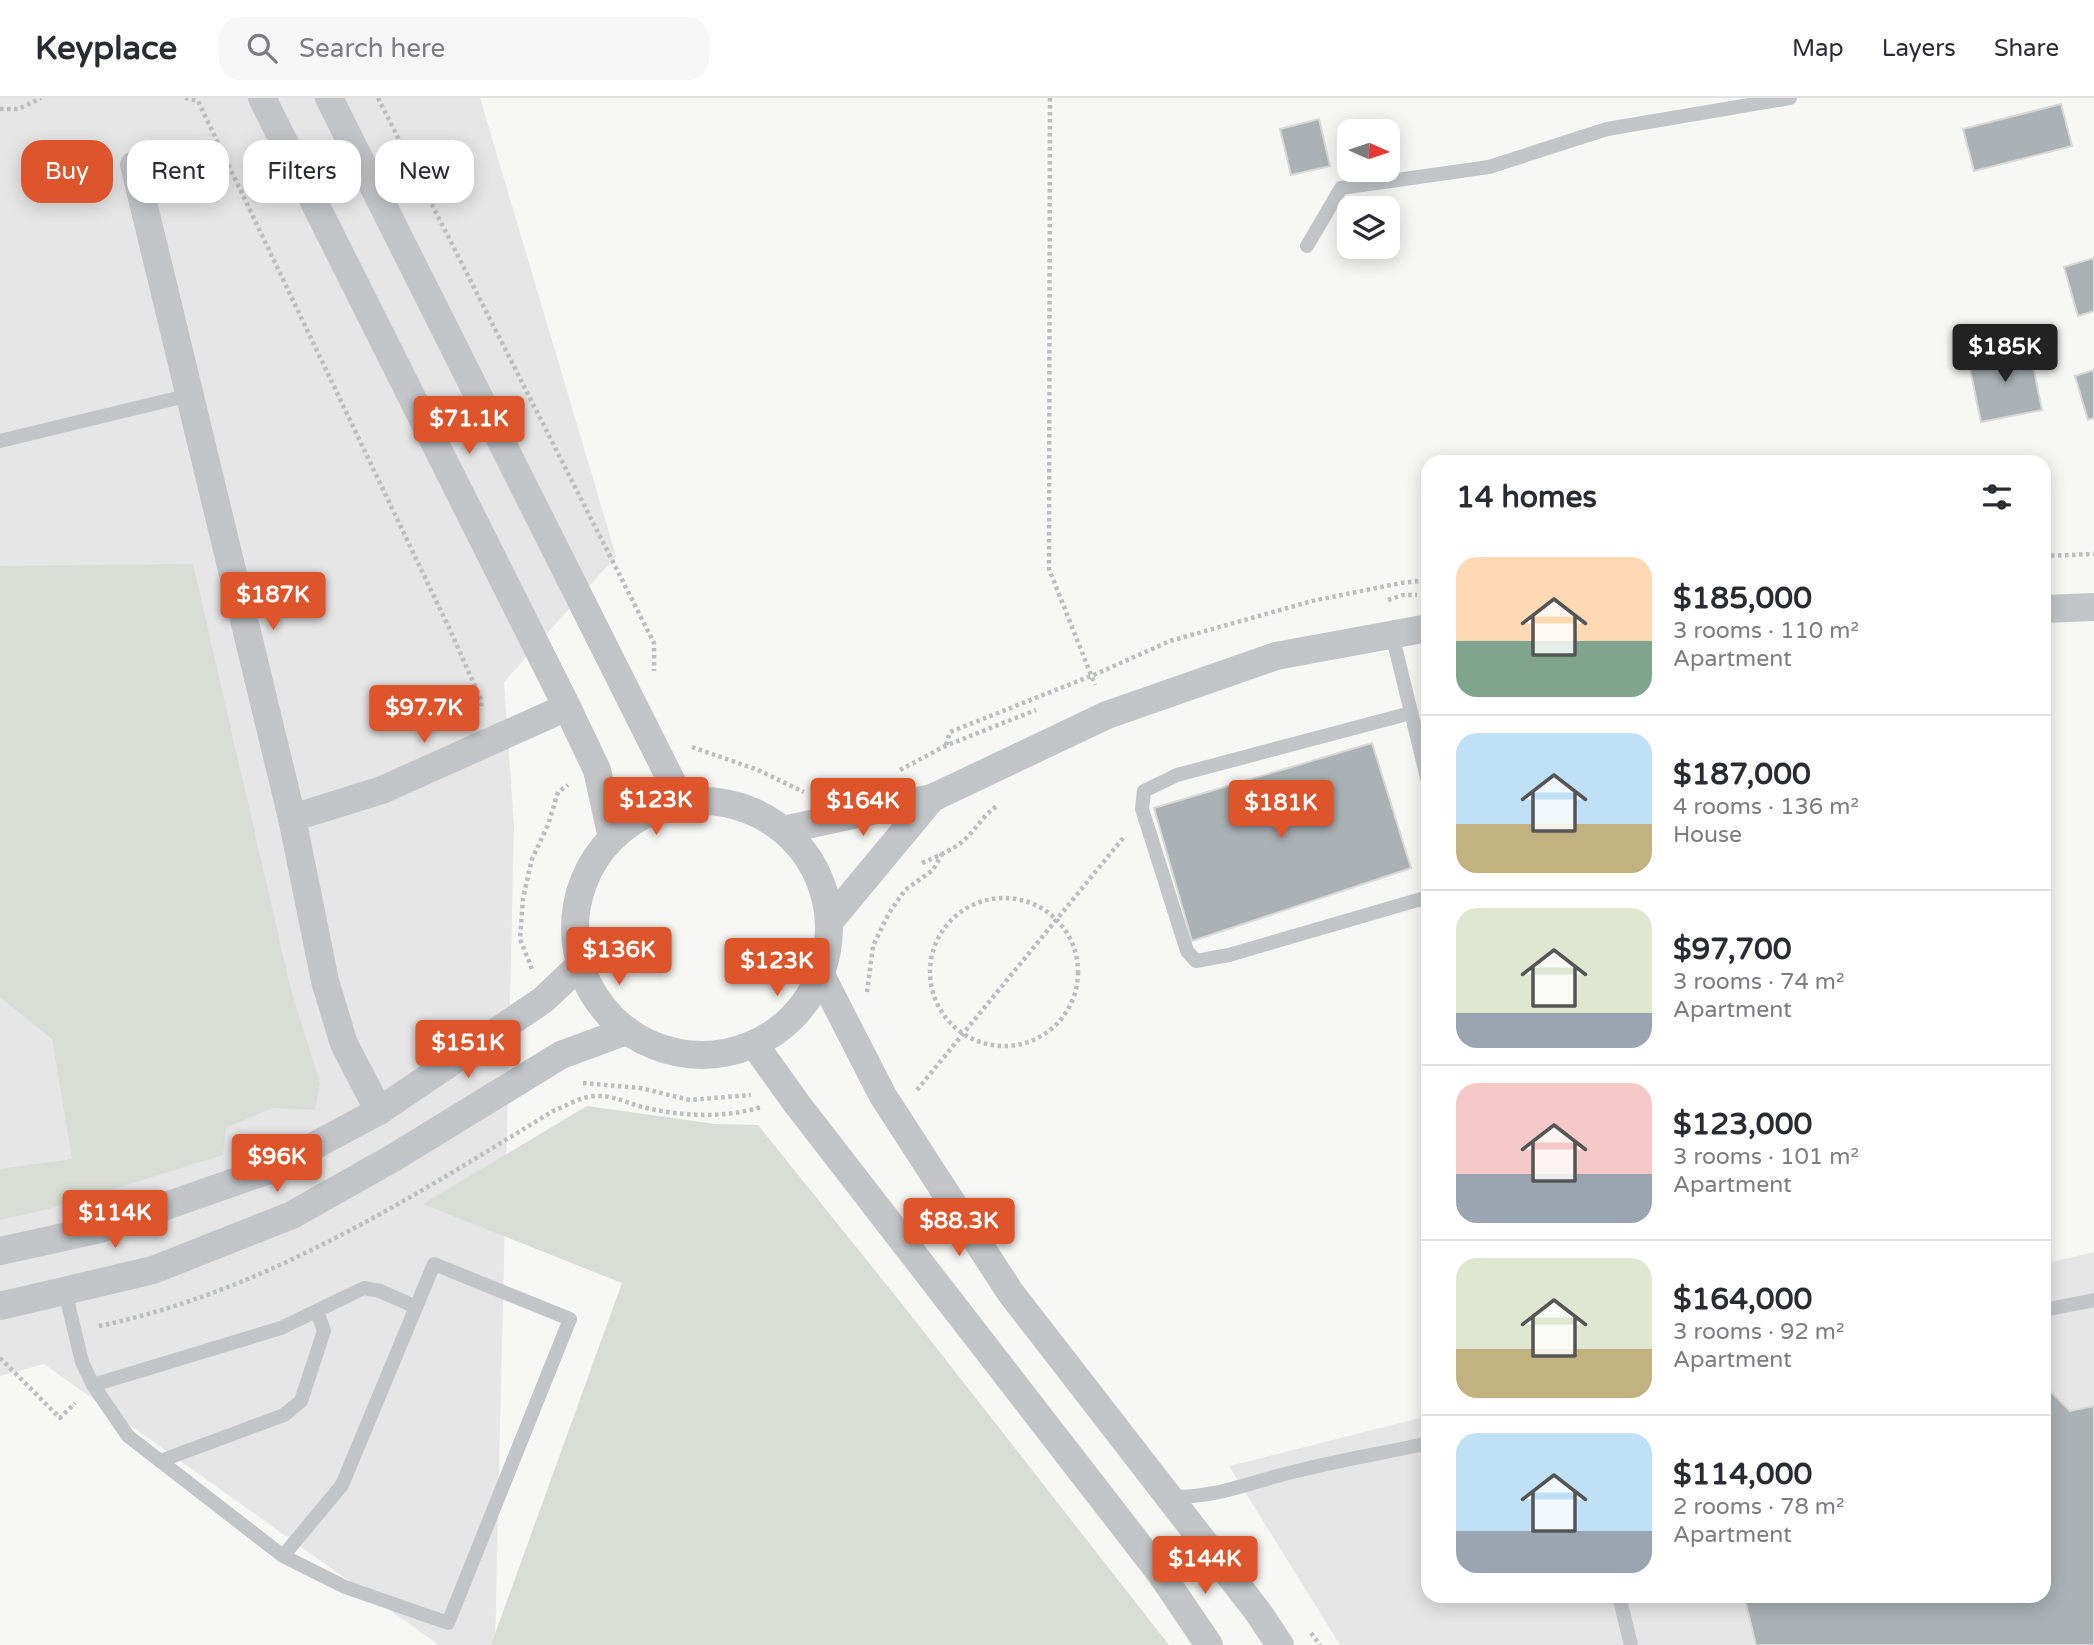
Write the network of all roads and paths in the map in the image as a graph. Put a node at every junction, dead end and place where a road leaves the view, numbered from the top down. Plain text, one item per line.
1 (41, 98) edge
2 (186, 98) edge
3 (262, 98) edge
4 (329, 98) edge
5 (378, 98) edge
6 (1050, 98) edge
7 (1790, 98) edge
8 (0, 109) edge
9 (143, 203) edge
10 (1307, 246) dead end
11 (190, 396) junction
12 (0, 441) edge
13 (2094, 554) edge
14 (2051, 556) edge
15 (1421, 581) edge
16 (2094, 607) edge
17 (2051, 608) edge
18 (1421, 629) edge
19 (1392, 634) junction
20 (1091, 677) junction
21 (654, 683) dead end
22 (1096, 686) dead end
23 (567, 707) junction
24 (1411, 713) junction
25 (477, 717) dead end
26 (684, 744) dead end
27 (1421, 754) edge
28 (597, 771) junction
29 (895, 773) dead end
30 (810, 793) dead end
31 (932, 798) junction
32 (682, 802) junction
33 (292, 818) junction
34 (783, 830) junction
35 (1128, 833) dead end
36 (612, 838) junction
37 (963, 841) dead end
38 (942, 854) junction
39 (911, 867) dead end
40 (1421, 899) edge
41 (1057, 920) junction
42 (829, 922) junction
43 (580, 965) junction
44 (820, 973) junction
45 (867, 994) dead end
46 (543, 1000) junction
47 (626, 1031) junction
48 (963, 1035) junction
49 (754, 1044) junction
50 (601, 1083) dead end
51 (759, 1095) dead end
52 (911, 1096) dead end
53 (762, 1107) dead end
54 (379, 1111) junction
55 (0, 1251) edge
56 (65, 1291) junction
57 (2094, 1300) edge
58 (0, 1306) edge
59 (416, 1307) junction
60 (2051, 1309) edge
61 (317, 1311) junction
62 (74, 1332) junction
63 (0, 1357) edge
64 (93, 1385) junction
65 (1421, 1444) edge
66 (160, 1461) junction
67 (1168, 1497) junction
68 (283, 1556) junction
69 (1621, 1603) edge
70 (1209, 1645) edge
71 (1280, 1645) edge
72 (1631, 1645) edge

1 - 8 path
2 - 25 path
3 - 23 street
4 - 32 street
5 - 21 path
6 - 20 path
7 - 10 lane
9 - 11 street
11 - 12 lane
11 - 33 street
13 - 14 path
15 - 20 path
16 - 17 street
18 - 19 street
19 - 24 lane
19 - 31 street
20 - 22 path
20 - 29 path
23 - 28 street
23 - 33 street
24 - 27 lane
24 - 40 lane
26 - 30 path
28 - 36 street
28 - 46 path
31 - 34 street
31 - 42 street
32 - 34 street
32 - 36 street
33 - 54 street
34 - 42 street
35 - 41 path
36 - 43 street
37 - 38 path
38 - 39 path
38 - 45 path
41 - 48 path
41 - 48 path
41 - 48 path
42 - 44 street
43 - 46 street
43 - 47 street
44 - 49 street
44 - 67 street
46 - 54 street
47 - 49 street
47 - 56 street
48 - 52 path
49 - 70 street
50 - 51 path
53 - 62 path
54 - 55 street
56 - 58 street
56 - 62 lane
57 - 60 lane
59 - 61 lane
59 - 68 lane
59 - 68 lane
61 - 64 lane
61 - 66 lane
62 - 64 lane
63 - 64 path
64 - 66 lane
65 - 67 lane
66 - 68 lane
67 - 71 street
69 - 72 lane

